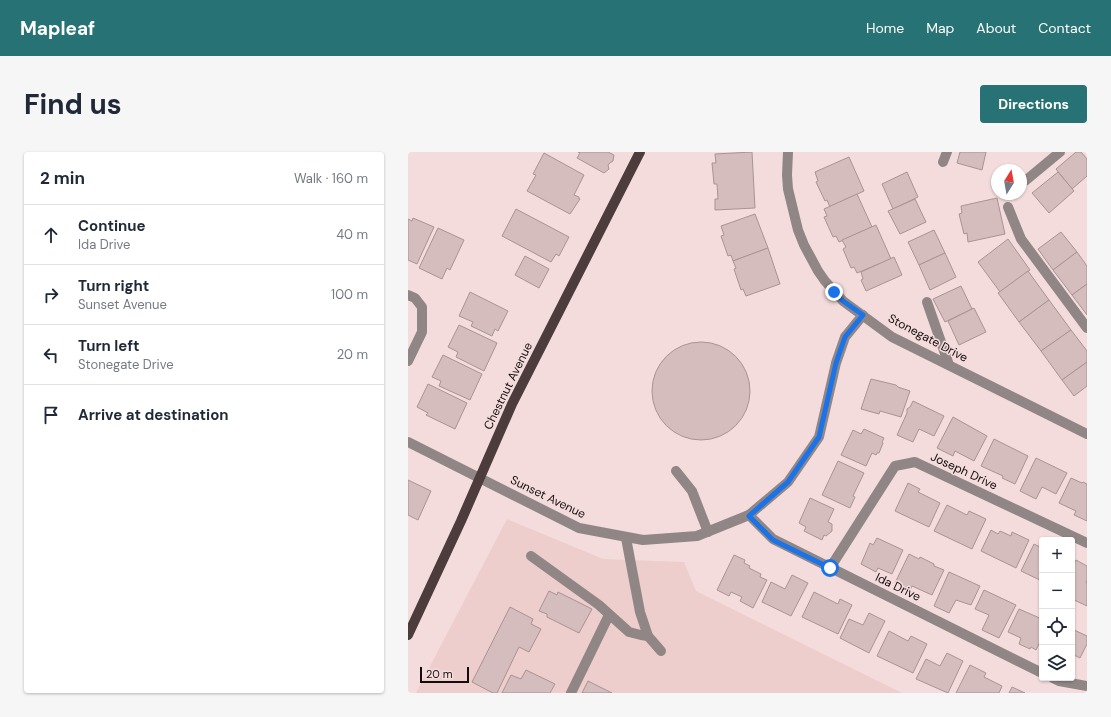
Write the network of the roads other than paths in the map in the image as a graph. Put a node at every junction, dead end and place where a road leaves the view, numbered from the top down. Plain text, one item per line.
1 (640, 152) edge
2 (788, 152) edge
3 (947, 152) edge
4 (1060, 152) edge
5 (943, 162) dead end
6 (1027, 179) edge
7 (1008, 207) dead end
8 (408, 295) edge
9 (927, 302) dead end
10 (863, 315) junction
11 (1087, 328) edge
12 (408, 361) edge
13 (949, 365) junction
14 (1087, 434) edge
15 (408, 442) edge
16 (676, 472) dead end
17 (480, 478) junction
18 (749, 516) junction
19 (708, 532) junction
20 (626, 538) junction
21 (1087, 543) edge
22 (531, 556) dead end
23 (830, 568) junction
24 (610, 615) junction
25 (408, 635) edge
26 (648, 636) junction
27 (661, 651) dead end
28 (1039, 672) edge
29 (1060, 681) edge
30 (1087, 686) edge
31 (571, 693) edge

1 - 17 main road, Chestnut Avenue
2 - 10 street, Stonegate Drive
3 - 5 street
4 - 6 street
7 - 11 street
8 - 12 street
9 - 13 street
10 - 13 street, Stonegate Drive
10 - 18 street, Sunset Avenue
13 - 14 street, Stonegate Drive
15 - 17 street, Sunset Avenue
16 - 19 street
17 - 20 street, Sunset Avenue
17 - 25 main road, Chestnut Avenue
18 - 19 street, Sunset Avenue
18 - 23 street, Ida Drive
19 - 20 street, Sunset Avenue
20 - 26 street
21 - 23 street, Joseph Drive
22 - 24 street
23 - 28 street, Ida Drive
24 - 26 street
24 - 31 street
26 - 27 street
29 - 30 street

